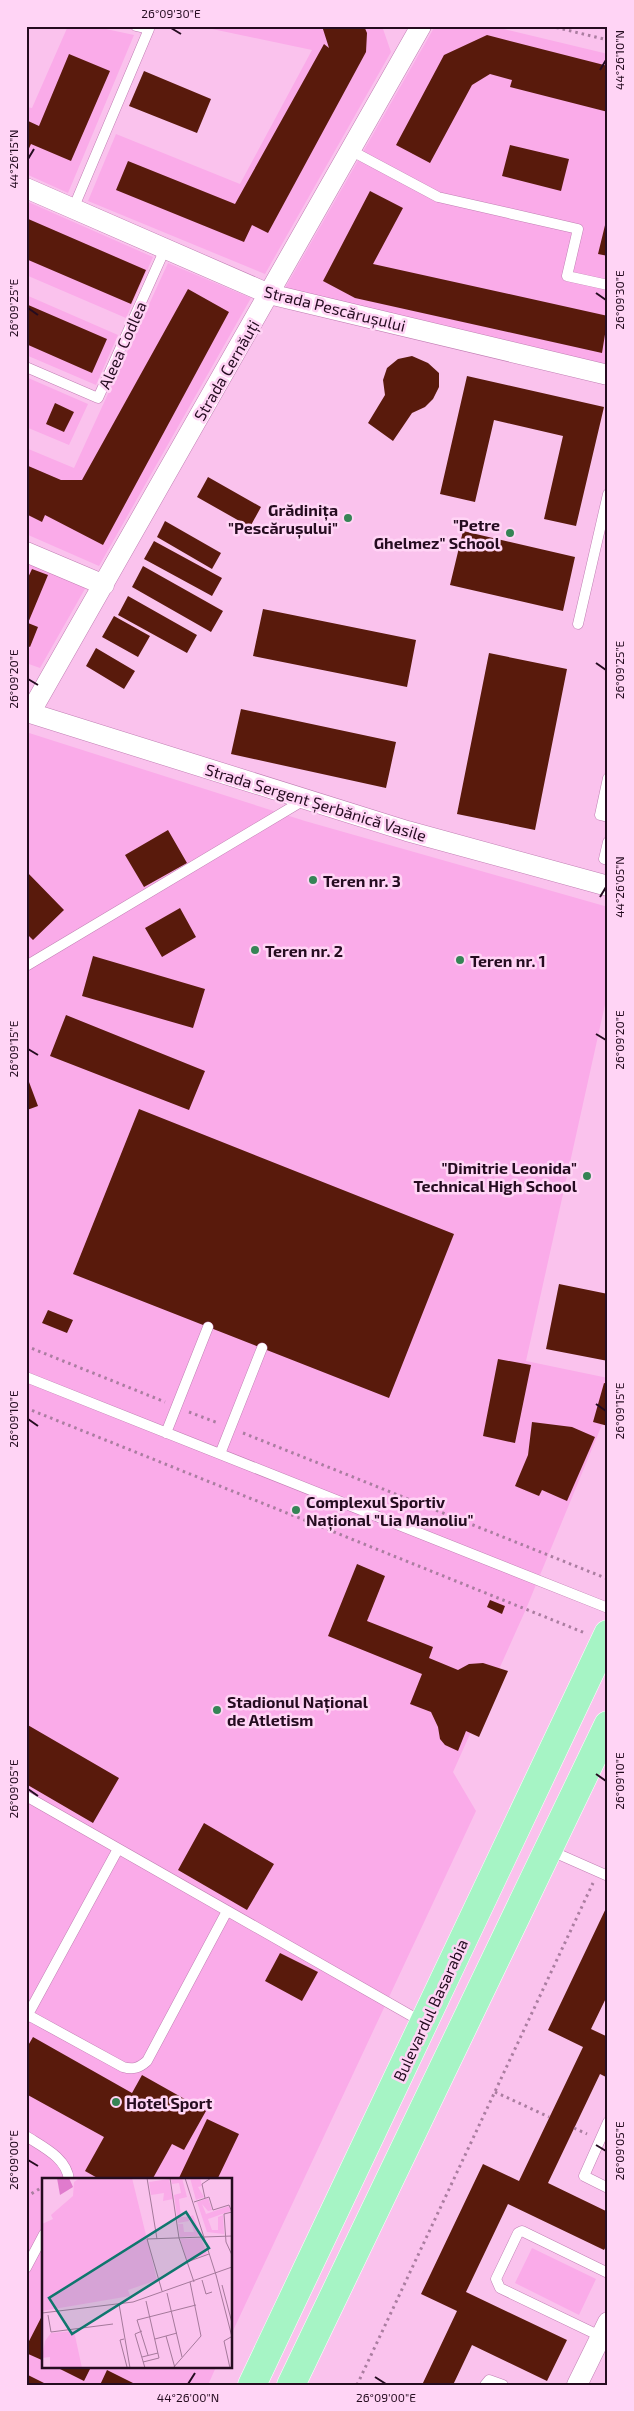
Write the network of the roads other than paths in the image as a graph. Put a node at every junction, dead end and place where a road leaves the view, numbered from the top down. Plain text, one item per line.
1 (136, 26) edge
2 (421, 26) edge
3 (350, 150) junction
4 (26, 188) edge
5 (73, 209) junction
6 (165, 249) junction
7 (608, 285) edge
8 (269, 294) junction
9 (26, 367) edge
10 (608, 375) edge
11 (608, 494) edge
12 (26, 552) edge
13 (104, 585) junction
14 (578, 624) dead end
15 (28, 712) edge
16 (608, 778) edge
17 (304, 799) junction
18 (608, 817) edge
19 (608, 842) edge
20 (608, 860) edge
21 (608, 886) edge
22 (26, 966) edge
23 (208, 1327) dead end
24 (262, 1348) dead end
25 (26, 1378) edge
26 (166, 1433) junction
27 (220, 1454) junction
28 (608, 1608) edge
29 (599, 1635) edge
30 (608, 1725) edge
31 (26, 1796) edge
32 (118, 1849) junction
33 (548, 1849) junction
34 (603, 1874) edge
35 (227, 1911) junction
36 (27, 2016) edge
37 (425, 2023) junction
38 (608, 2122) edge
39 (26, 2136) edge
40 (69, 2178) edge
41 (608, 2188) edge
42 (42, 2238) edge
43 (26, 2268) edge
44 (608, 2273) edge
45 (604, 2329) edge
46 (252, 2385) edge
47 (292, 2385) edge
48 (485, 2385) edge
49 (502, 2385) edge
50 (577, 2385) edge

1 - 5 lane
2 - 3 street, Strada Cernăuți
3 - 7 lane
3 - 8 street, Strada Cernăuți
4 - 5 street, Strada Pescărușului
5 - 6 street, Strada Pescărușului
6 - 8 street, Strada Pescărușului
6 - 9 lane, Aleea Codlea
8 - 10 street, Strada Pescărușului
8 - 13 street, Strada Cernăuți
11 - 14 lane
12 - 13 street
13 - 15 street, Strada Cernăuți
15 - 17 street, Strada Sergent Șerbănică Vasile
16 - 18 lane
17 - 21 street, Strada Sergent Șerbănică Vasile
17 - 22 lane
19 - 20 lane
23 - 26 lane
24 - 27 lane
25 - 26 lane
26 - 27 lane
27 - 28 lane
29 - 37 main road, Bulevardul Basarabia
30 - 33 main road
31 - 32 lane
32 - 35 lane
32 - 36 lane
33 - 34 lane
33 - 47 main road
35 - 36 lane
35 - 37 lane
37 - 46 main road, Bulevardul Basarabia
38 - 41 lane
39 - 40 lane
42 - 43 lane
44 - 45 lane
45 - 50 street
48 - 49 lane

